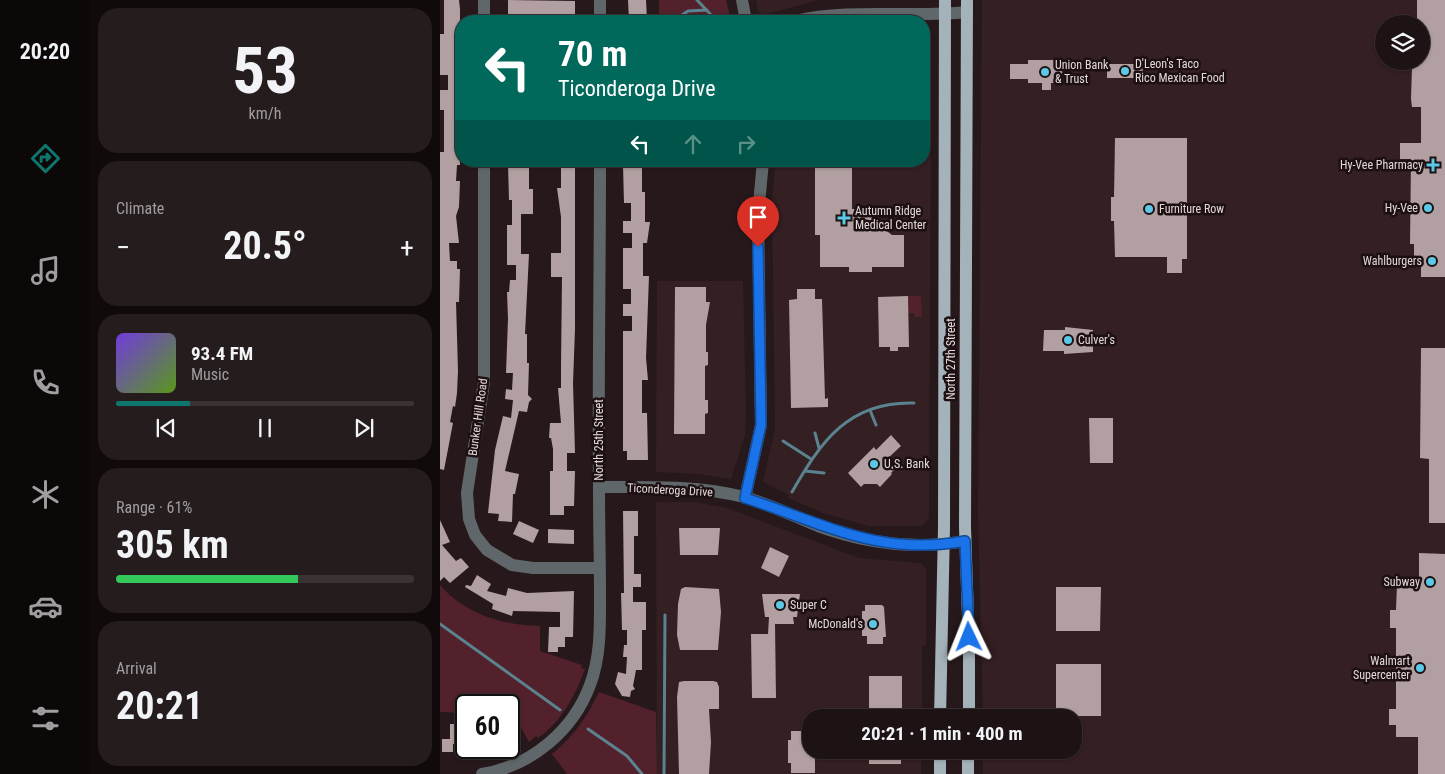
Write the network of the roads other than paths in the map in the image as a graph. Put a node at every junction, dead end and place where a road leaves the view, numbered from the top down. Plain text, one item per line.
1 (484, 0) edge
2 (600, 0) edge
3 (742, 0) edge
4 (945, 0) edge
5 (967, 12) edge
6 (946, 14) junction
7 (484, 15) edge
8 (600, 15) edge
9 (745, 15) edge
10 (831, 15) edge
11 (484, 167) edge
12 (600, 167) edge
13 (762, 167) edge
14 (599, 487) junction
15 (745, 498) junction
16 (942, 545) junction
17 (965, 547) junction
18 (600, 568) junction
19 (940, 709) edge
20 (969, 709) edge
21 (940, 759) edge
22 (968, 759) edge
23 (482, 774) edge
24 (940, 774) edge
25 (968, 774) edge

1 - 7 street
2 - 8 street
3 - 9 street
4 - 6 main road, North 27th Street
5 - 6 street
5 - 17 main road, North 27th Street
6 - 10 street
6 - 16 main road, North 27th Street
11 - 18 street, Bunker Hill Road
12 - 14 street, North 25th Street
13 - 15 street
14 - 15 street, Ticonderoga Drive
14 - 18 street, North 25th Street
15 - 16 street, Ticonderoga Drive
16 - 17 street, Ticonderoga Drive
16 - 19 main road, North 27th Street
17 - 20 main road, North 27th Street
18 - 23 street, North 25th Street
21 - 24 main road
22 - 25 main road

